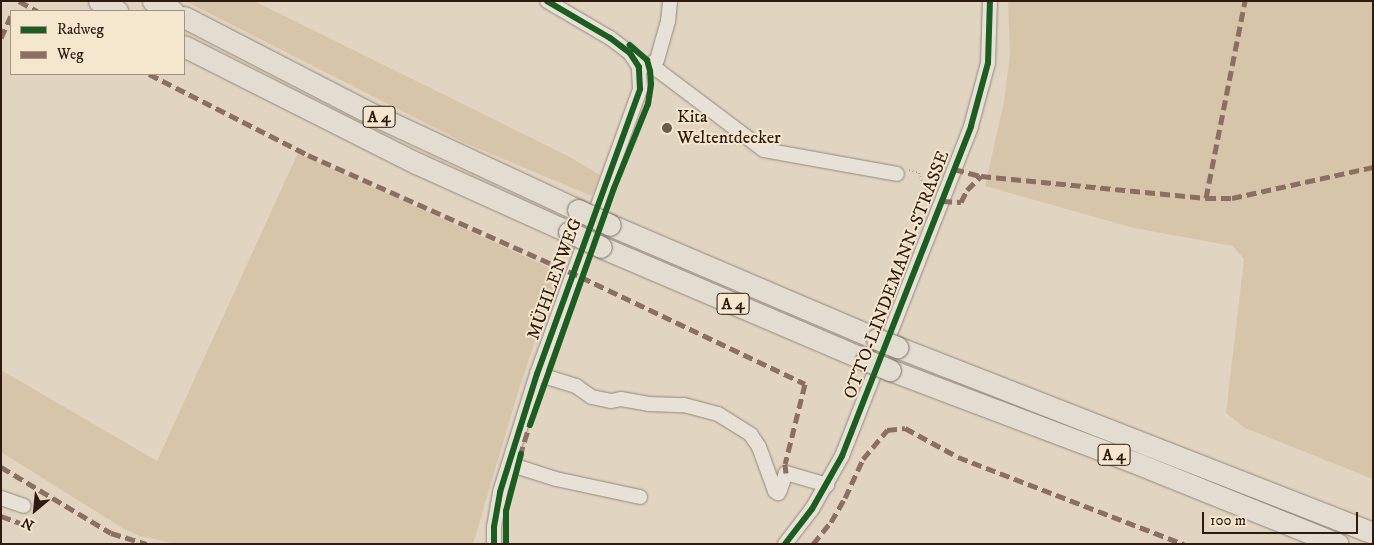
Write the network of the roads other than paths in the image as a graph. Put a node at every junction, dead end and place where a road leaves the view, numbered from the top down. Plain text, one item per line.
1 (99, 1) edge
2 (153, 1) edge
3 (547, 1) edge
4 (670, 1) edge
5 (990, 1) edge
6 (115, 10) edge
7 (171, 10) edge
8 (185, 18) edge
9 (185, 47) edge
10 (644, 66) junction
11 (897, 174) road end
12 (537, 374) junction
13 (509, 464) junction
14 (827, 485) junction
15 (640, 497) dead end
16 (1, 498) edge
17 (24, 506) dead end
18 (1373, 533) edge
19 (494, 544) edge
20 (785, 544) edge
21 (1338, 544) edge

1 - 6 highway
2 - 7 highway
3 - 10 street
4 - 10 street
5 - 14 street, OTTO-LINDEMANN-STRASSE
8 - 18 highway, A 4, bridge
9 - 21 highway, A 4, bridge
10 - 11 street
10 - 12 street, MÜHLENWEG
12 - 13 street, MÜHLENWEG
12 - 14 street
13 - 15 street
13 - 19 street, MÜHLENWEG
14 - 20 street, OTTO-LINDEMANN-STRASSE
16 - 17 street

